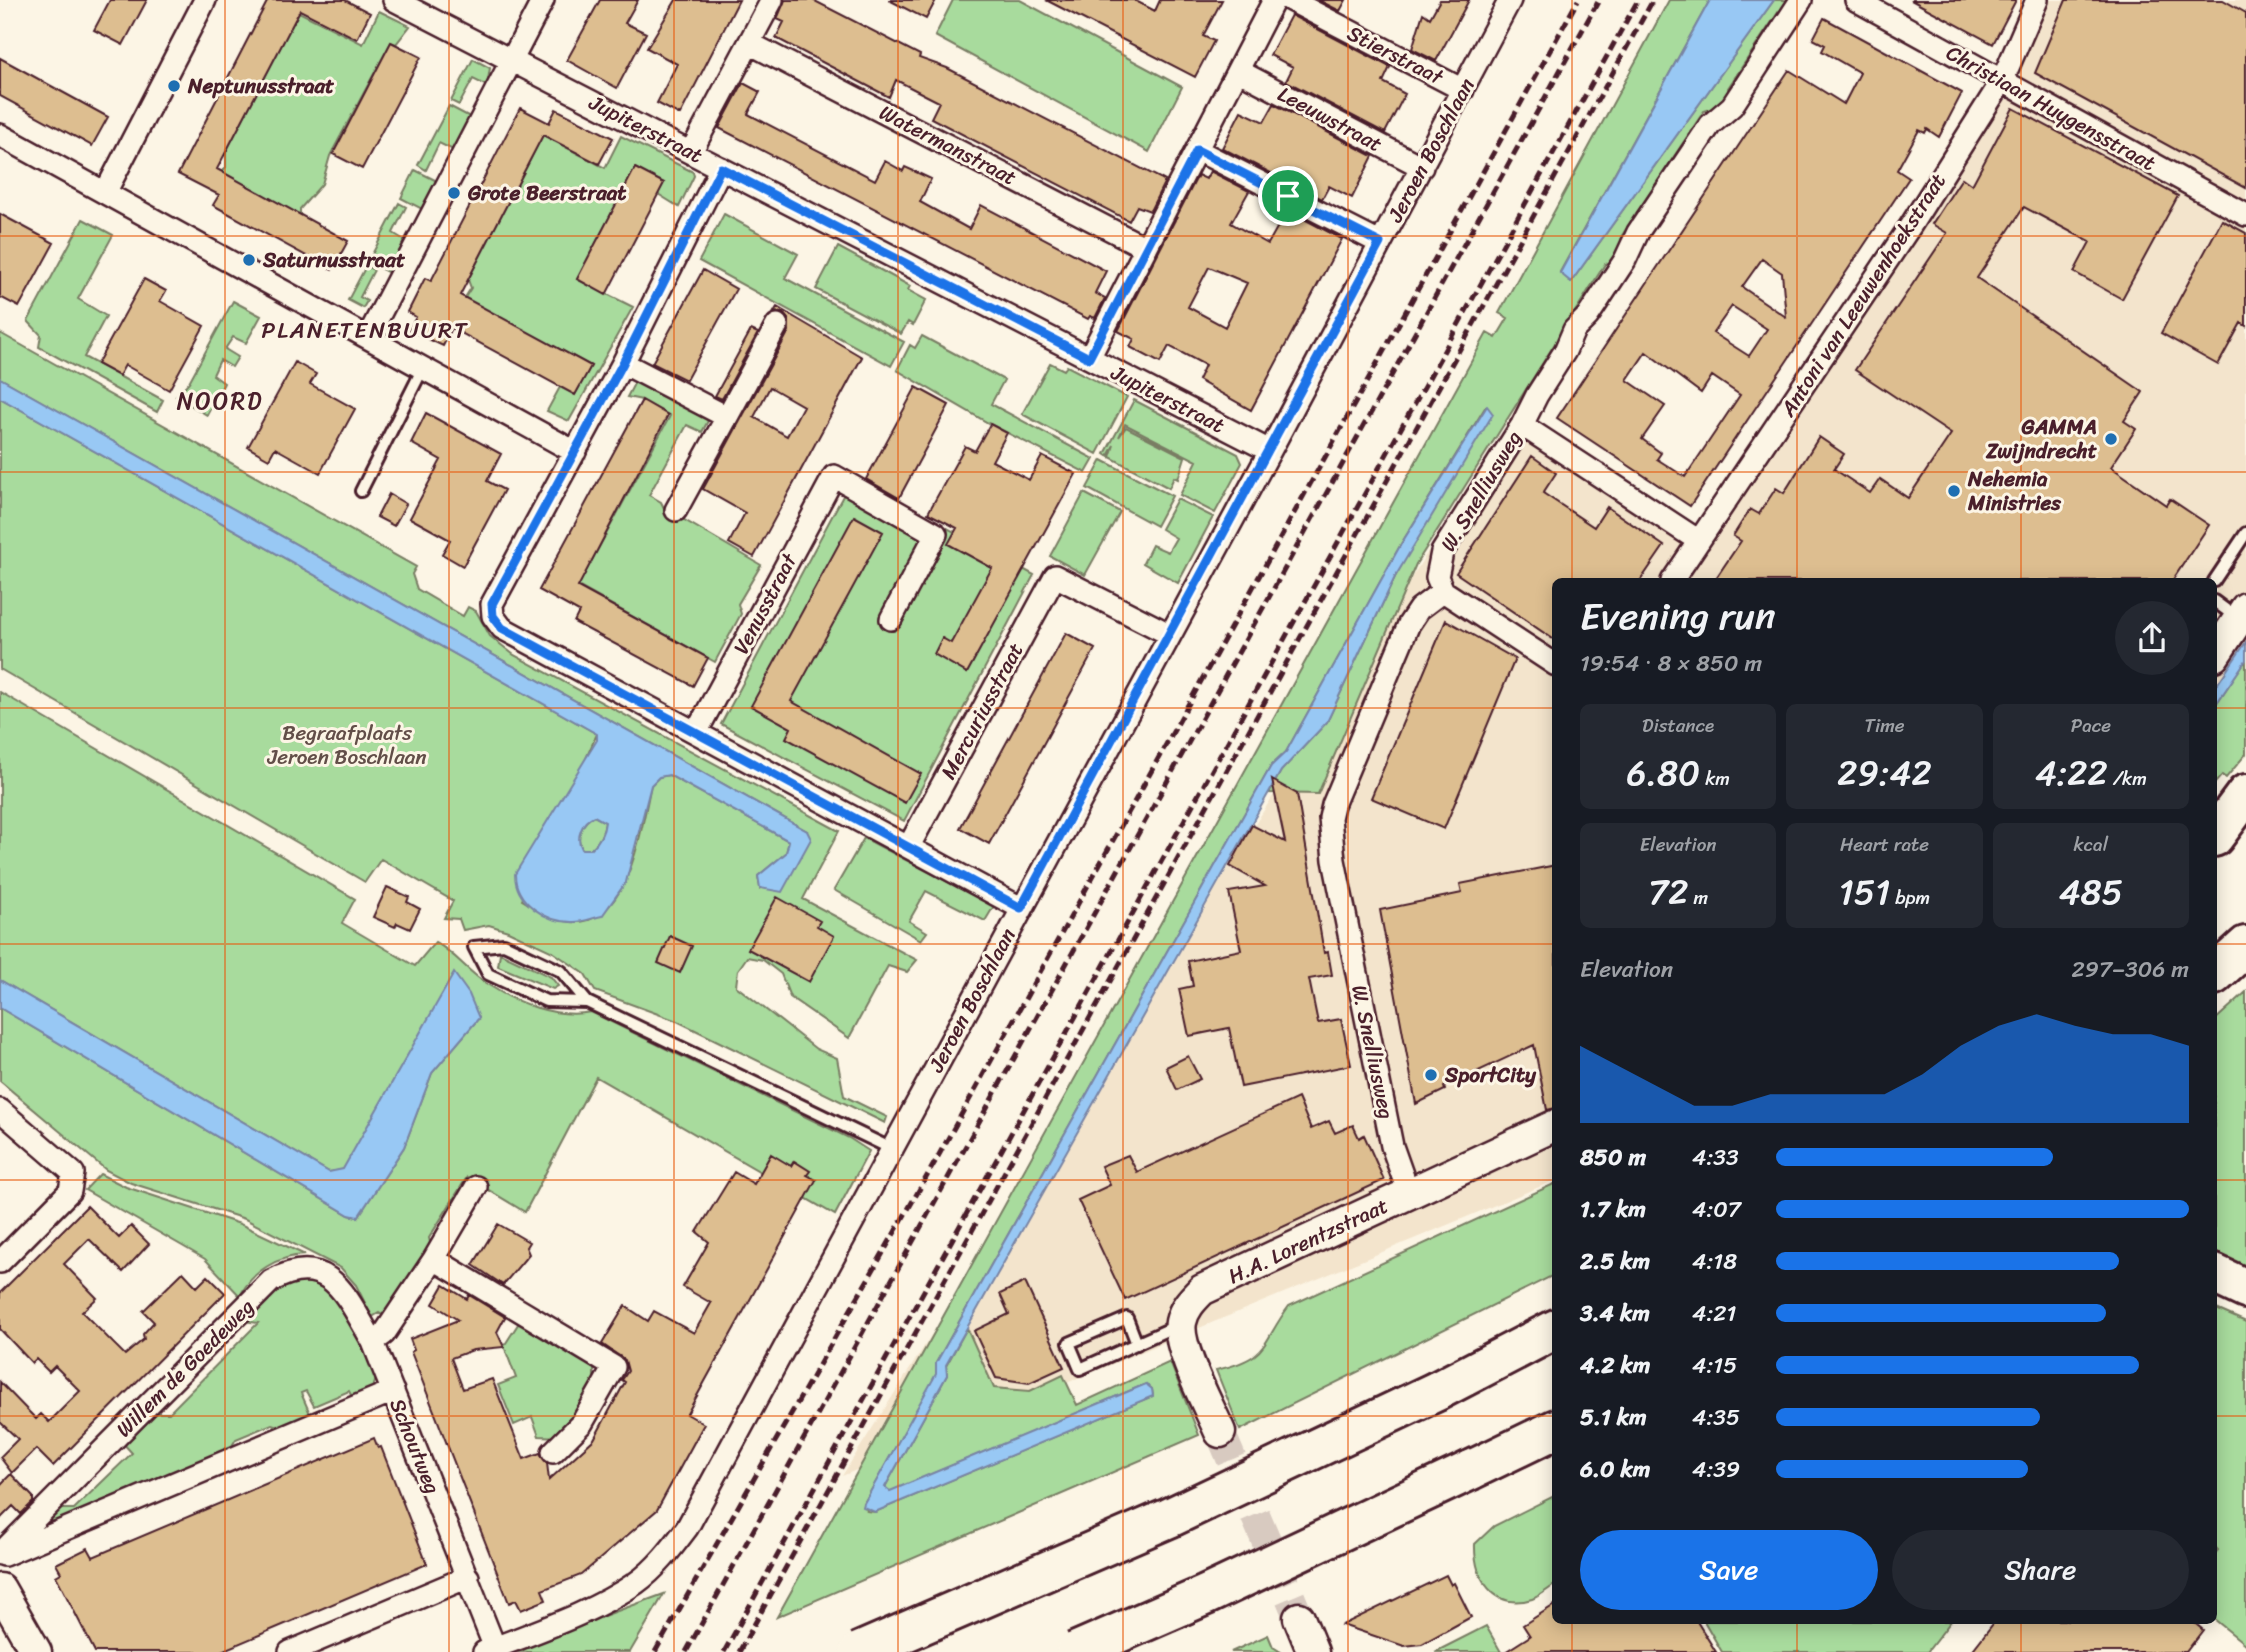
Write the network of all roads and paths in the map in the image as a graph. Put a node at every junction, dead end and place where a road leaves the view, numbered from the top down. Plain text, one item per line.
1 (205, 0) edge
2 (394, 0) edge
3 (543, 0) edge
4 (772, 0) edge
5 (1274, 0) edge
6 (1290, 0) edge
7 (1510, 0) edge
8 (1801, 0) edge
9 (1856, 0) edge
10 (2037, 0) edge
11 (750, 43) junction
12 (510, 60) junction
13 (1239, 71) junction
14 (2002, 81) junction
15 (1463, 90) junction
16 (0, 135) edge
17 (1197, 150) junction
18 (691, 152) junction
19 (1422, 167) junction
20 (721, 168) junction
21 (105, 193) junction
22 (2246, 215) edge
23 (1380, 243) junction
24 (1146, 248) junction
25 (777, 326) dead end
26 (368, 337) junction
27 (1089, 358) junction
28 (623, 363) junction
29 (424, 368) junction
30 (727, 417) junction
31 (1522, 425) junction
32 (1270, 451) junction
33 (575, 452) junction
34 (361, 491) dead end
35 (676, 510) dead end
36 (2246, 533) edge
37 (1699, 541) junction
38 (1674, 578) edge
39 (2216, 578) edge
40 (1443, 591) junction
41 (2217, 602) edge
42 (2242, 614) edge
43 (891, 619) dead end
44 (1169, 634) junction
45 (2217, 652) edge
46 (1552, 662) edge
47 (697, 732) junction
48 (2246, 794) edge
49 (2246, 825) edge
50 (2217, 833) edge
51 (909, 846) junction
52 (2217, 854) edge
53 (1021, 908) junction
54 (2246, 946) edge
55 (2217, 972) edge
56 (587, 1002) junction
57 (0, 1110) edge
58 (1552, 1127) edge
59 (892, 1149) junction
60 (477, 1187) dead end
61 (1409, 1194) junction
62 (434, 1259) junction
63 (0, 1262) edge
64 (2217, 1275) edge
65 (2246, 1289) edge
66 (1180, 1324) junction
67 (1552, 1331) edge
68 (373, 1342) junction
69 (1138, 1344) junction
70 (393, 1391) junction
71 (1552, 1431) edge
72 (1220, 1432) tunnel mouth
73 (553, 1452) dead end
74 (0, 1555) edge
75 (468, 1577) junction
76 (0, 1589) edge
77 (1299, 1618) tunnel mouth
78 (490, 1650) edge
79 (36, 1652) edge
80 (290, 1652) edge
81 (859, 1652) edge
82 (1075, 1652) edge
83 (1313, 1652) edge

1 - 21 street
2 - 12 street, Jupiterstraat
3 - 12 street
4 - 11 street
5 - 13 street
6 - 15 street, Stierstraat
7 - 15 street, Jeroen Boschlaan
8 - 31 street, W. Snelliusweg
9 - 14 street, Christiaan Huygensstraat
10 - 14 street, Antoni van Leeuwenhoekstraat
11 - 18 street
11 - 24 street, Watermanstraat
12 - 18 street, Jupiterstraat
12 - 26 street
13 - 17 street
13 - 19 street, Leeuwstraat
14 - 22 street, Christiaan Huygensstraat
14 - 37 street, Antoni van Leeuwenhoekstraat
15 - 19 street, Jeroen Boschlaan
16 - 21 street
17 - 23 street
17 - 24 street
18 - 20 street, Jupiterstraat
19 - 23 street, Jeroen Boschlaan
20 - 27 street, Jupiterstraat
20 - 28 street
21 - 26 street
23 - 32 street, Jeroen Boschlaan
24 - 27 street
25 - 30 street
26 - 29 street
27 - 32 street, Jupiterstraat
28 - 30 street
28 - 33 street
29 - 33 street
29 - 34 lane
30 - 35 street
31 - 37 street
31 - 40 street, W. Snelliusweg
32 - 44 street, Jeroen Boschlaan
33 - 47 street
36 - 39 lane
37 - 38 street, Antoni van Leeuwenhoekstraat
40 - 46 street
40 - 61 street, W. Snelliusweg
41 - 42 lane
42 - 45 street
43 - 47 street, Venusstraat
44 - 51 street, Mercuriusstraat
44 - 53 street, Jeroen Boschlaan
47 - 51 street
48 - 50 highway
49 - 52 highway
51 - 53 street
53 - 59 street, Jeroen Boschlaan
54 - 55 highway
56 - 56 lane
56 - 59 lane
57 - 63 street
58 - 61 street, H.A. Lorentzstraat
59 - 78 street, Jeroen Boschlaan
60 - 62 street
61 - 66 street, H.A. Lorentzstraat
62 - 68 street
62 - 73 street
64 - 65 highway
66 - 69 lane
66 - 72 street
67 - 81 highway, bridge
68 - 70 street, Schoutweg
68 - 74 street, Willem de Goedeweg
69 - 69 lane
70 - 74 street, Willem de Goedeweg
70 - 75 street, Schoutweg
71 - 82 highway, bridge
75 - 78 street, Schoutweg
75 - 80 street
76 - 79 street
77 - 83 street

